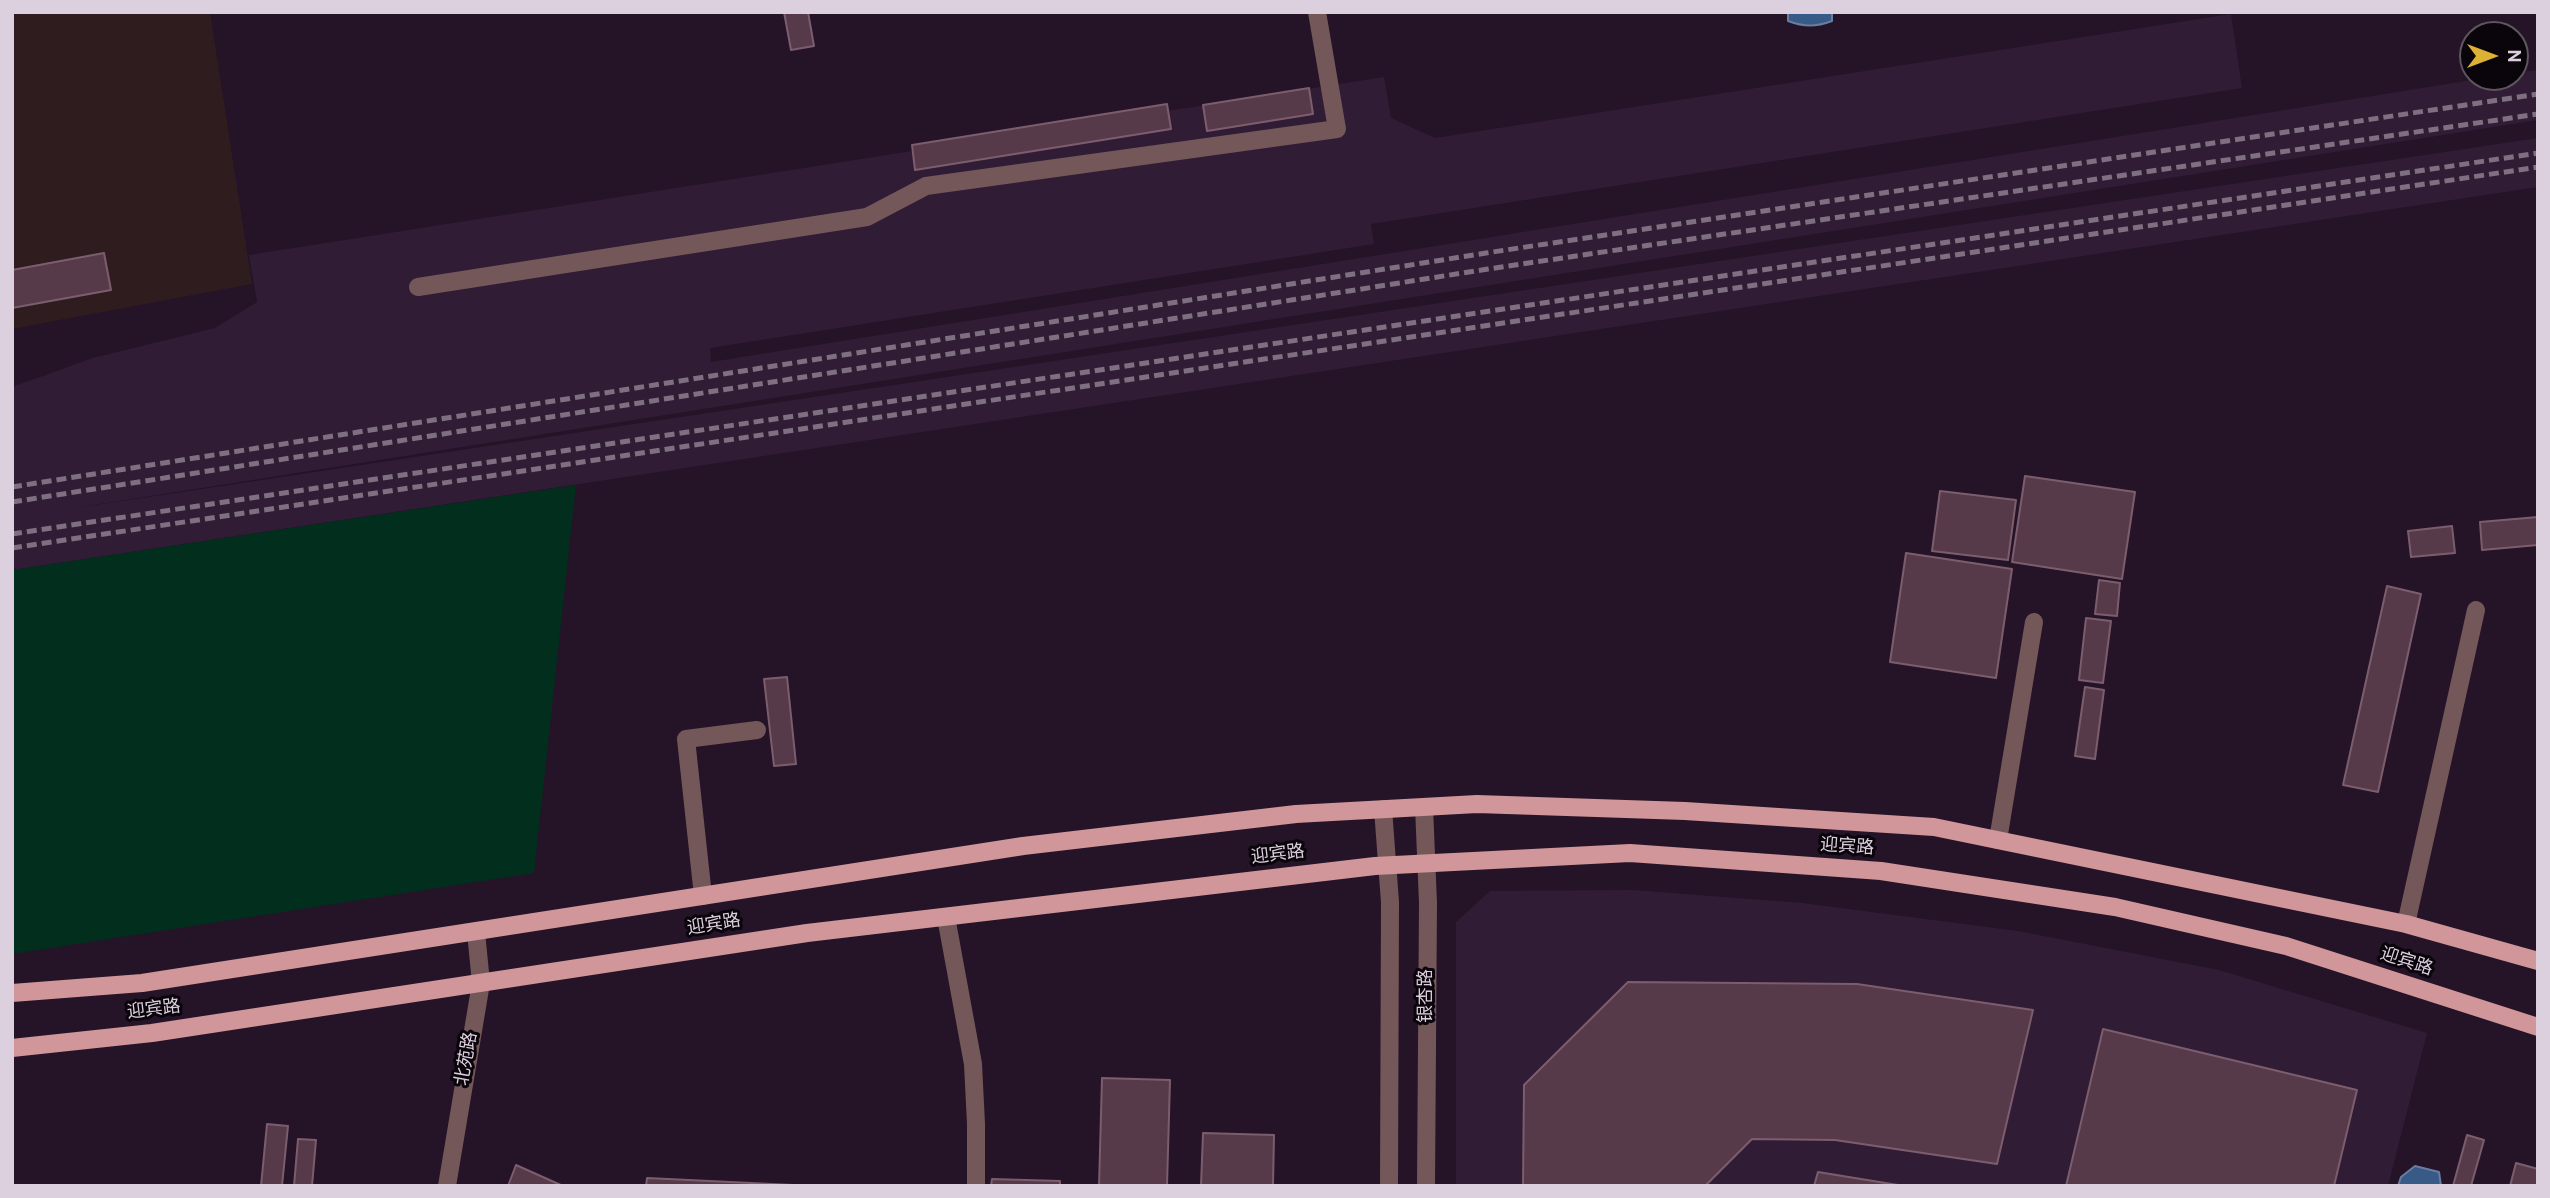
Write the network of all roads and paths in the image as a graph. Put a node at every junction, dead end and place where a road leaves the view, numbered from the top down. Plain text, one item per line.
1 (1317, 12) edge
2 (418, 287) dead end
3 (2476, 610) dead end
4 (2034, 622) dead end
5 (757, 730) dead end
6 (1424, 807) junction
7 (1383, 809) junction
8 (1998, 840) junction
9 (1426, 863) junction
10 (1387, 866) junction
11 (703, 896) junction
12 (946, 917) junction
13 (2406, 924) junction
14 (475, 932) junction
15 (2538, 961) edge
16 (481, 983) junction
17 (12, 993) edge
18 (2538, 1027) edge
19 (12, 1048) edge
20 (447, 1186) edge
21 (976, 1186) edge
22 (1389, 1186) edge
23 (1426, 1186) edge

1 - 2 street
3 - 13 street
4 - 8 street
5 - 11 street
6 - 7 main road, 迎宾路
6 - 8 main road, 迎宾路
6 - 9 street, 银杏路
7 - 10 street
7 - 11 main road, 迎宾路
8 - 13 main road, 迎宾路
9 - 10 main road, 迎宾路
9 - 18 main road, 迎宾路
9 - 23 street, 银杏路
10 - 12 main road, 迎宾路
10 - 22 street
11 - 14 main road, 迎宾路
12 - 16 main road, 迎宾路
12 - 21 street
13 - 15 main road, 迎宾路
14 - 16 street, 北苑路
14 - 17 main road, 迎宾路
16 - 19 main road, 迎宾路
16 - 20 street, 北苑路

